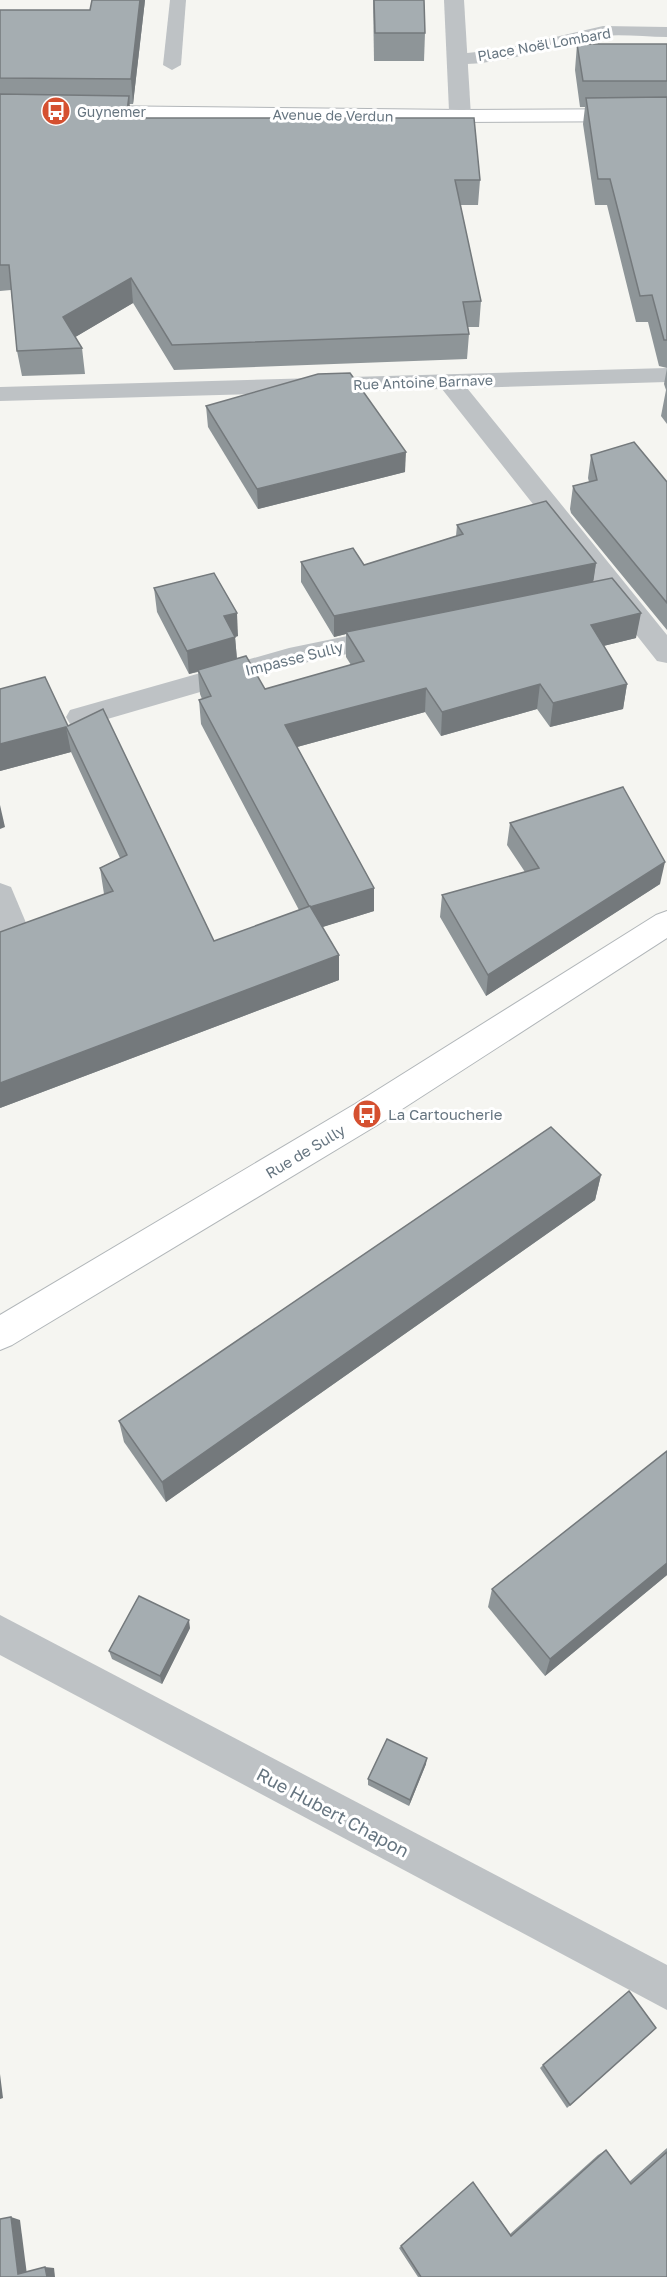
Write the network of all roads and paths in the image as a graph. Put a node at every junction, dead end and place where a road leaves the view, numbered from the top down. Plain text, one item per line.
1 (178, 0) edge
2 (454, 0) edge
3 (667, 32) edge
4 (458, 59) junction
5 (172, 65) dead end
6 (0, 111) edge
7 (667, 115) edge
8 (460, 125) junction
9 (0, 131) edge
10 (667, 133) edge
11 (667, 375) edge
12 (449, 382) junction
13 (0, 394) edge
14 (418, 631) edge
15 (667, 654) edge
16 (80, 717) edge
17 (0, 895) edge
18 (667, 923) edge
19 (17, 937) edge
20 (0, 1334) edge
21 (0, 1634) edge
22 (667, 1988) edge

1 - 5 lane
2 - 4 street
3 - 4 lane, Place Noël Lombard
4 - 8 street
6 - 8 main road, Avenue de Verdun
7 - 8 main road, Avenue de Verdun
8 - 9 main road, Avenue de Verdun
8 - 10 main road, Avenue de Verdun
11 - 12 street, Rue Antoine Barnave
12 - 13 street, Rue Antoine Barnave
12 - 15 street
14 - 16 street, Impasse Sully
17 - 19 street
18 - 20 main road, Rue de Sully
21 - 22 street, Rue Hubert Chapon

